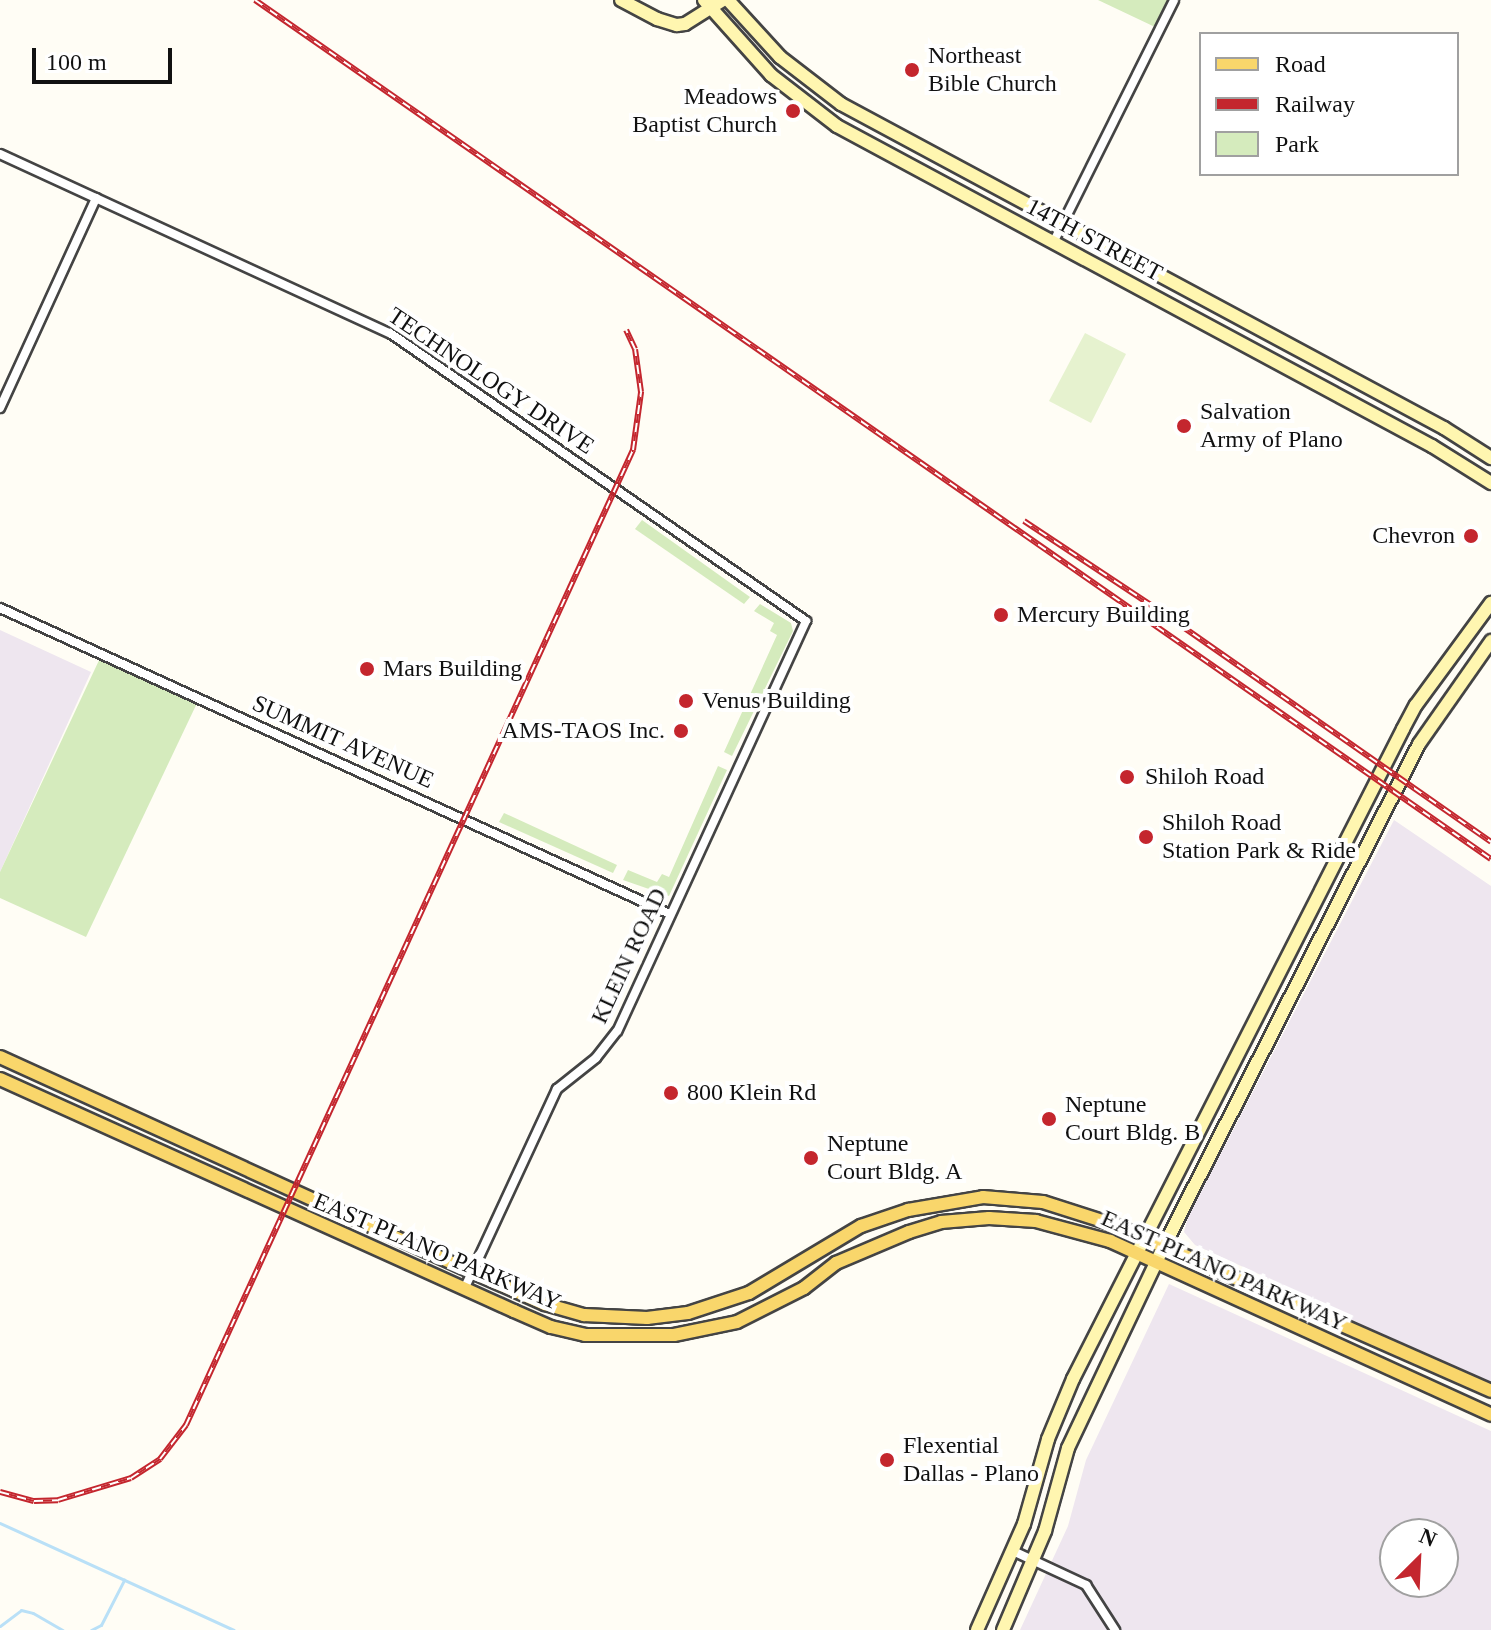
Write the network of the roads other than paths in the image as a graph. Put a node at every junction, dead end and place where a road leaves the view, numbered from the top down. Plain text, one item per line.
1 (621, 0) edge
2 (726, 0) edge
3 (1174, 0) edge
4 (707, 4) edge
5 (802, 77) junction
6 (790, 92) junction
7 (0, 154) edge
8 (940, 158) junction
9 (929, 177) junction
10 (96, 198) junction
11 (1063, 224) junction
12 (1053, 243) junction
13 (1232, 314) junction
14 (1222, 333) junction
15 (1373, 391) junction
16 (0, 408) edge
17 (1364, 409) junction
18 (1491, 458) edge
19 (1491, 483) edge
20 (1491, 603) edge
21 (0, 608) edge
22 (806, 621) joint
23 (1491, 641) edge
24 (1426, 691) junction
25 (1444, 704) junction
26 (670, 914) junction
27 (1, 1060) edge
28 (1226, 1076) junction
29 (0, 1079) edge
30 (1245, 1085) junction
31 (157, 1129) junction
32 (149, 1147) junction
33 (267, 1179) junction
34 (258, 1198) junction
35 (938, 1203) junction
36 (941, 1222) junction
37 (1146, 1238) junction
38 (1164, 1246) junction
39 (1137, 1254) junction
40 (1156, 1263) junction
41 (472, 1272) junction
42 (464, 1289) junction
43 (672, 1315) junction
44 (674, 1335) junction
45 (1364, 1335) junction
46 (1355, 1353) junction
47 (1490, 1391) edge
48 (1486, 1413) edge
49 (1013, 1551) junction
50 (1034, 1559) junction
51 (977, 1630) edge
52 (1003, 1630) edge
53 (1115, 1630) edge

1 - 4 main road
2 - 4 main road
2 - 5 main road, 14TH STREET
3 - 11 street
4 - 6 main road, 14TH STREET
5 - 6 main road
5 - 8 main road, 14TH STREET
6 - 9 main road, 14TH STREET
7 - 10 street, TECHNOLOGY DRIVE
8 - 9 main road
8 - 11 main road, 14TH STREET
9 - 12 main road, 14TH STREET
10 - 16 street
10 - 22 street, TECHNOLOGY DRIVE
11 - 12 street
11 - 13 main road, 14TH STREET
12 - 14 main road, 14TH STREET
13 - 14 main road
13 - 15 main road, 14TH STREET
14 - 17 main road, 14TH STREET
15 - 17 main road
15 - 18 main road, 14TH STREET
17 - 19 main road, 14TH STREET
20 - 24 main road
21 - 26 street, SUMMIT AVENUE
22 - 26 street, KLEIN ROAD
23 - 25 main road
24 - 25 main road
24 - 28 main road
25 - 30 main road
26 - 41 street, KLEIN ROAD
27 - 31 main road, EAST PLANO PARKWAY
28 - 30 main road
28 - 37 main road
29 - 32 main road, EAST PLANO PARKWAY
30 - 38 main road
31 - 32 main road
31 - 33 main road, EAST PLANO PARKWAY
32 - 34 main road, EAST PLANO PARKWAY
33 - 34 main road
33 - 41 main road, EAST PLANO PARKWAY
34 - 42 main road, EAST PLANO PARKWAY
35 - 36 main road
35 - 37 main road, EAST PLANO PARKWAY
35 - 43 main road, EAST PLANO PARKWAY
36 - 39 main road, EAST PLANO PARKWAY
36 - 44 main road, EAST PLANO PARKWAY
37 - 38 main road, EAST PLANO PARKWAY
37 - 39 main road
38 - 40 main road
38 - 45 main road, EAST PLANO PARKWAY
39 - 40 main road, EAST PLANO PARKWAY
39 - 49 main road
40 - 46 main road, EAST PLANO PARKWAY
40 - 50 main road
41 - 42 street, KLEIN ROAD
41 - 43 main road, EAST PLANO PARKWAY
42 - 44 main road, EAST PLANO PARKWAY
43 - 44 main road
45 - 46 main road
45 - 47 main road, EAST PLANO PARKWAY
46 - 48 main road, EAST PLANO PARKWAY
47 - 48 main road
49 - 50 street
49 - 51 main road
50 - 52 main road
50 - 53 street

